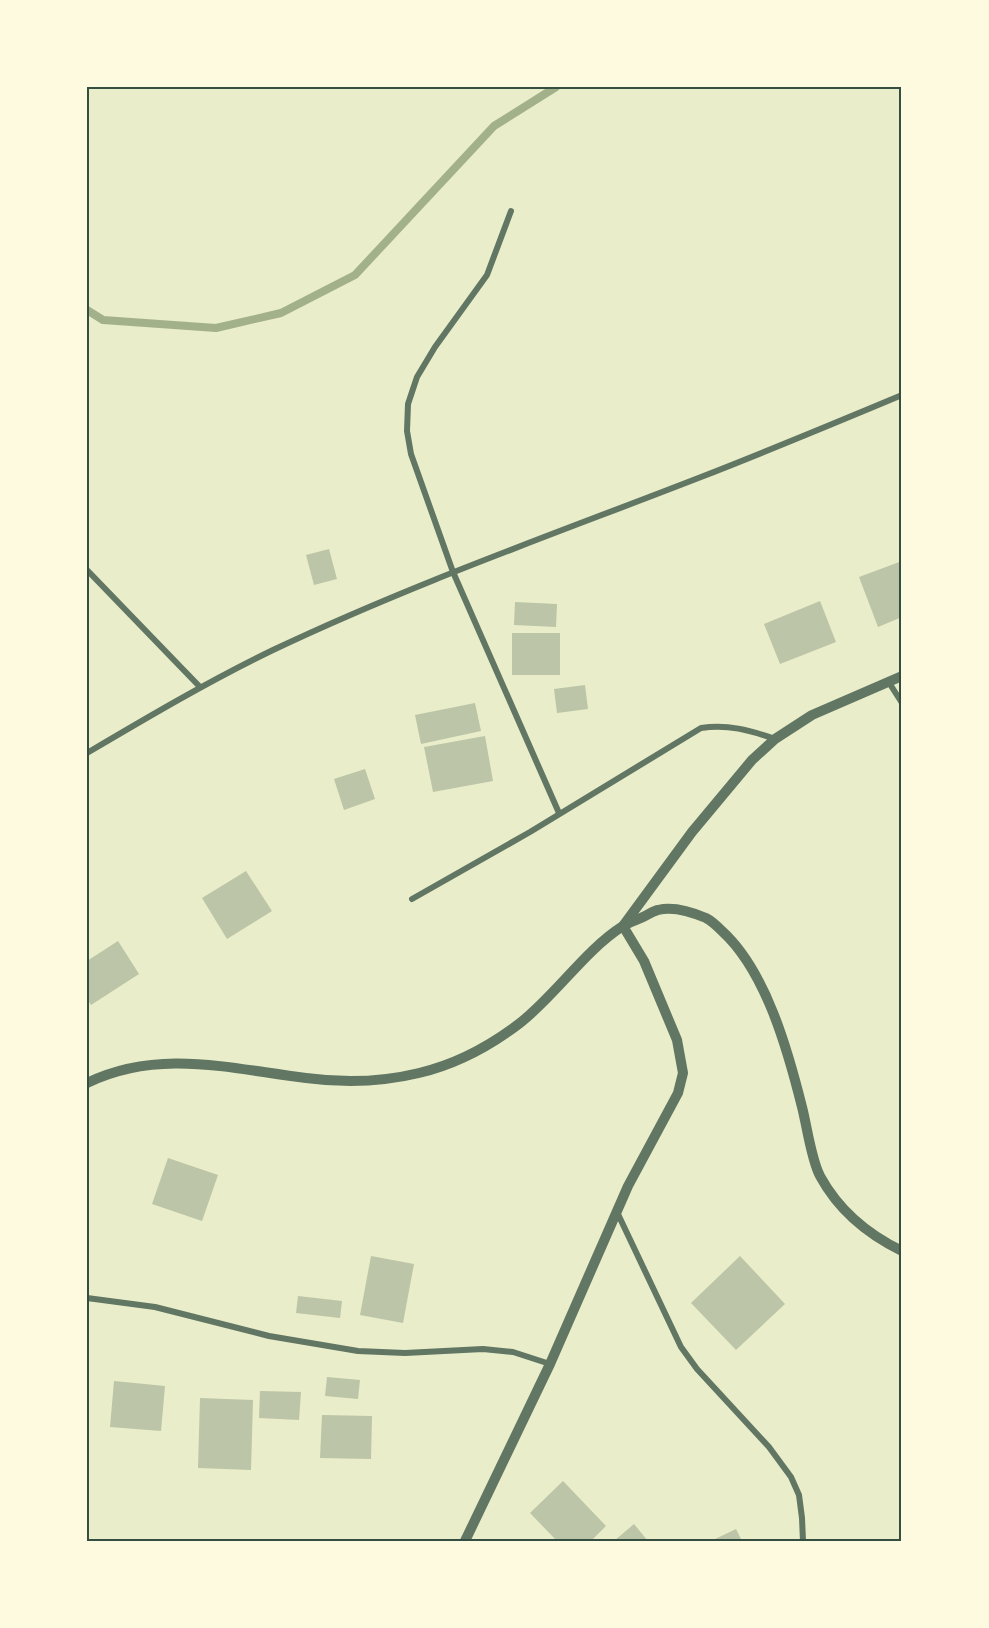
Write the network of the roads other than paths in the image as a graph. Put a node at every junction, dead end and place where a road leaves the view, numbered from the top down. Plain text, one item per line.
1 (511, 211) dead end
2 (902, 395) edge
3 (87, 570) edge
4 (453, 572) junction
5 (902, 676) edge
6 (888, 681) junction
7 (200, 687) junction
8 (902, 703) edge
9 (775, 739) junction
10 (87, 753) edge
11 (559, 813) junction
12 (412, 899) dead end
13 (623, 926) junction
14 (87, 1083) edge
15 (616, 1212) junction
16 (902, 1251) edge
17 (87, 1298) edge
18 (550, 1364) junction
19 (465, 1541) edge
20 (803, 1541) edge

1 - 4 street
2 - 4 street
3 - 7 street
4 - 7 street
4 - 11 street
5 - 6 street
6 - 8 street
6 - 9 street
7 - 10 street
9 - 11 street
9 - 13 street
11 - 12 street
13 - 14 street
13 - 15 street
13 - 16 street
15 - 18 street
15 - 20 street
17 - 18 street
18 - 19 street

